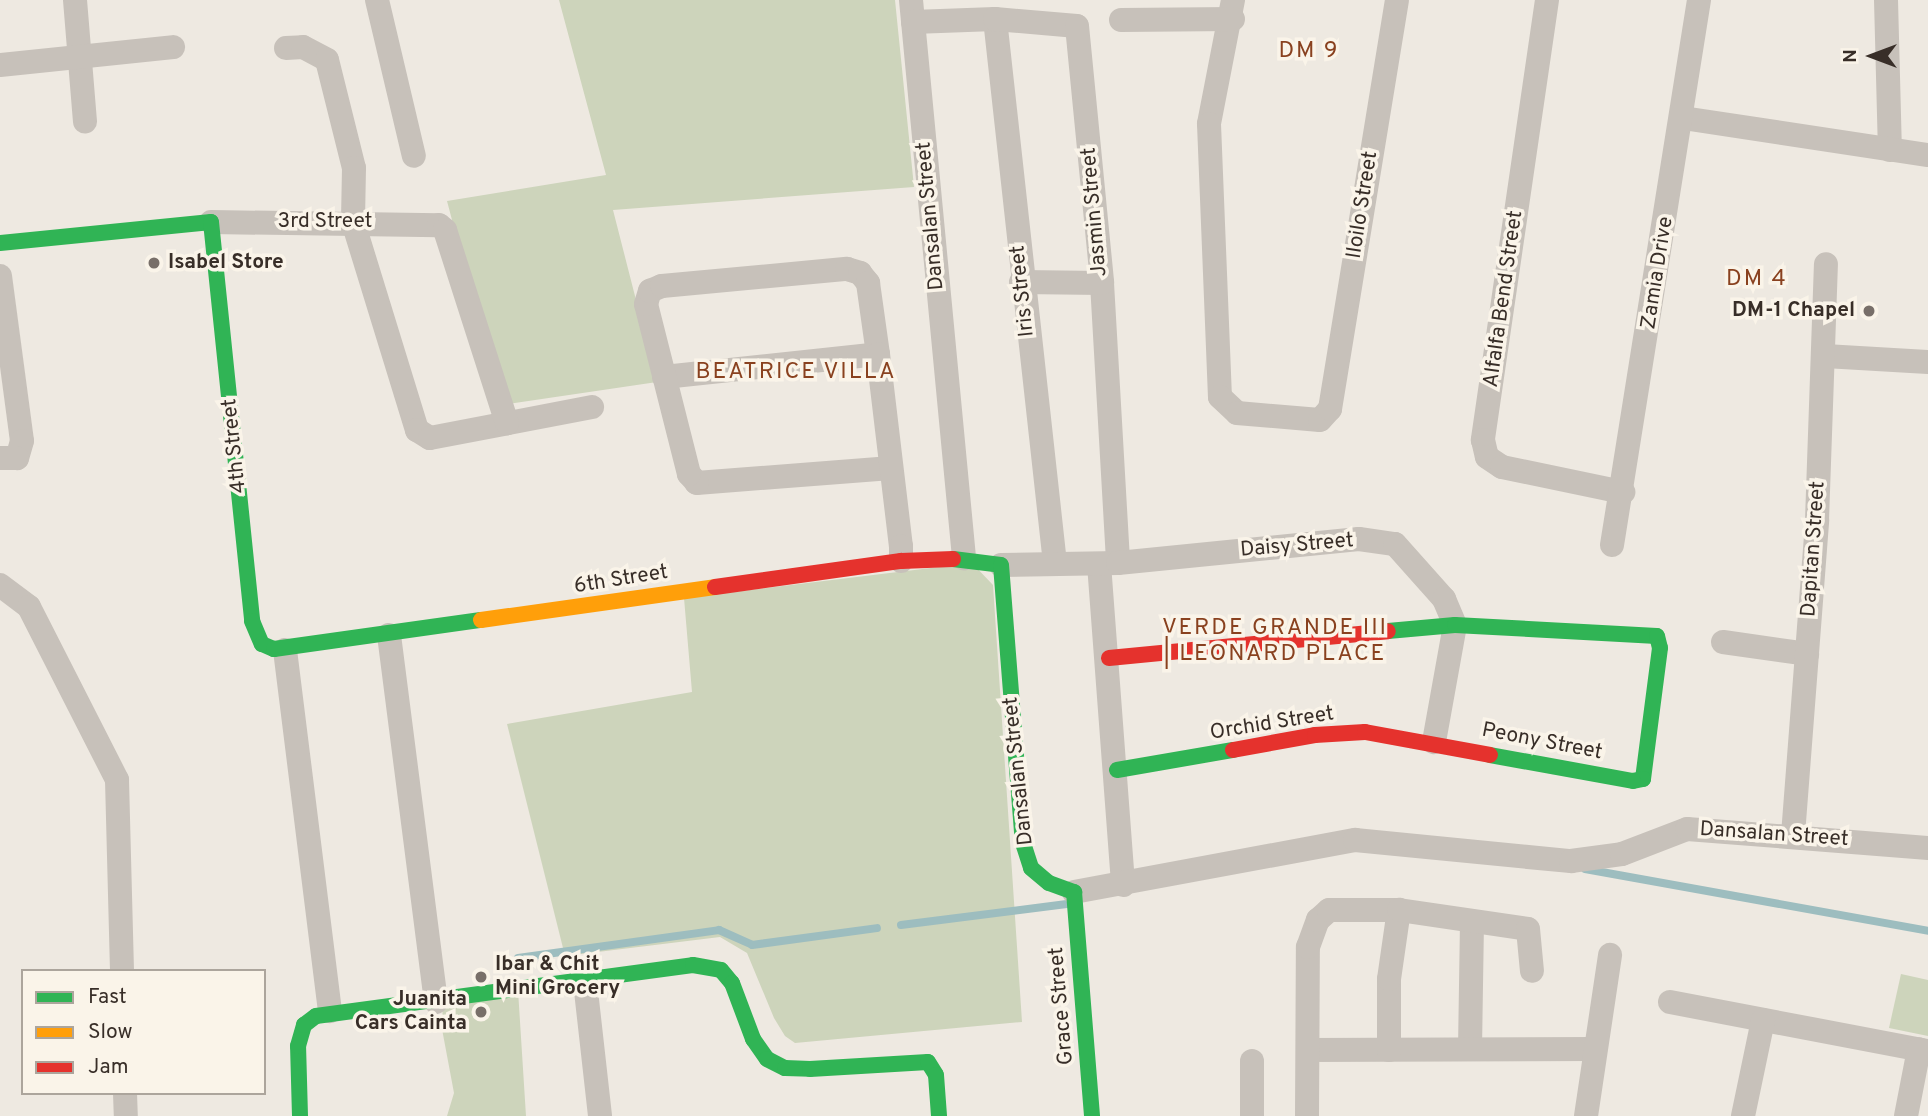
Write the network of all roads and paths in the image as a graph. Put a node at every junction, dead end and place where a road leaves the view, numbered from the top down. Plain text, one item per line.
1 (75, 0) edge
2 (377, 0) edge
3 (1397, 0) edge
4 (1547, 0) edge
5 (1699, 0) edge
6 (1886, 0) edge
7 (1233, 9) edge
8 (912, 11) edge
9 (995, 19) junction
10 (1121, 20) dead end
11 (173, 47) dead end
12 (286, 48) dead end
13 (81, 58) junction
14 (0, 65) edge
15 (1683, 118) junction
16 (85, 122) dead end
17 (1890, 150) junction
18 (1928, 155) edge
19 (414, 156) dead end
20 (211, 222) junction
21 (353, 222) junction
22 (0, 243) edge
23 (1826, 264) dead end
24 (0, 276) edge
25 (1021, 282) junction
26 (1102, 284) junction
27 (878, 354) junction
28 (1825, 356) junction
29 (1928, 362) edge
30 (664, 377) junction
31 (7, 386) edge
32 (592, 407) dead end
33 (507, 423) junction
34 (0, 458) edge
35 (891, 468) junction
36 (1623, 492) junction
37 (1612, 545) dead end
38 (964, 558) junction
39 (901, 561) junction
40 (1055, 563) junction
41 (1109, 564) junction
42 (1001, 565) junction
43 (0, 585) edge
44 (1455, 625) junction
45 (390, 635) junction
46 (1723, 642) dead end
47 (285, 650) junction
48 (1807, 654) junction
49 (1109, 658) junction
50 (1434, 742) junction
51 (1117, 770) junction
52 (1793, 835) junction
53 (1928, 848) edge
54 (1123, 884) junction
55 (1074, 892) junction
56 (1399, 910) junction
57 (1472, 922) junction
58 (1610, 955) dead end
59 (122, 969) edge
60 (1532, 971) dead end
61 (585, 982) junction
62 (436, 1002) junction
63 (1670, 1002) dead end
64 (330, 1011) junction
65 (1763, 1020) junction
66 (1470, 1049) junction
67 (1594, 1049) junction
68 (1308, 1050) junction
69 (1389, 1050) junction
70 (1923, 1050) edge
71 (1252, 1061) dead end
72 (125, 1095) edge
73 (126, 1116) edge
74 (300, 1116) edge
75 (600, 1116) edge
76 (939, 1116) edge
77 (1092, 1116) edge
78 (1252, 1116) edge
79 (1307, 1116) edge
80 (1586, 1116) edge
81 (1744, 1116) edge
82 (1906, 1116) edge

1 - 13 street
2 - 19 street
3 - 7 street, Iloilo Street
4 - 36 street, Alfalfa Bend Street
5 - 15 street, Zamia Drive
6 - 17 street
7 - 10 street
8 - 9 street, Jasmin Street
8 - 38 street, Dansalan Street
9 - 25 street, Iris Street
9 - 26 street, Jasmin Street
11 - 13 street
12 - 21 street
13 - 14 street
13 - 16 street
15 - 17 street
15 - 36 street, Zamia Drive
17 - 18 street
20 - 21 street, 3rd Street
20 - 22 street, 3rd Street
20 - 47 street, 4th Street
21 - 33 street, 3rd Street
21 - 33 street
23 - 28 street, Dapitan Street
24 - 31 street
25 - 26 street
25 - 40 street, Iris Street
26 - 41 street, Jasmin Street
27 - 30 street
27 - 30 street
27 - 35 street
28 - 29 street
28 - 48 street, Dapitan Street
30 - 35 street
31 - 34 street
32 - 33 street
35 - 39 street
36 - 37 street, Zamia Drive
38 - 39 street, 6th Street
38 - 42 street
39 - 45 street, 6th Street
40 - 41 street, Daisy Street
40 - 42 street, Daisy Street
41 - 44 street, Daisy Street
41 - 49 street, Jasmin Street
42 - 55 street, Dansalan Street
43 - 59 street
44 - 49 street
44 - 50 street
44 - 50 street, Peony Street
45 - 47 street, 6th Street
45 - 62 street
46 - 48 street
47 - 64 street
48 - 52 street, Dapitan Street
49 - 51 street, Jasmin Street
50 - 51 street, Orchid Street
51 - 54 street, Jasmin Street
52 - 53 street, Dansalan Street
52 - 54 street, Dansalan Street
54 - 55 street, Dansalan Street
55 - 77 street, Grace Street
56 - 57 street
56 - 68 street
56 - 69 street
57 - 60 street
57 - 66 street
58 - 67 street
61 - 62 street
61 - 75 street
61 - 76 street
62 - 64 street
63 - 65 street
64 - 74 street
65 - 70 street
65 - 81 street
66 - 67 street
66 - 69 street
67 - 80 street
68 - 69 street
68 - 79 street
70 - 82 street
71 - 78 street
72 - 73 street

